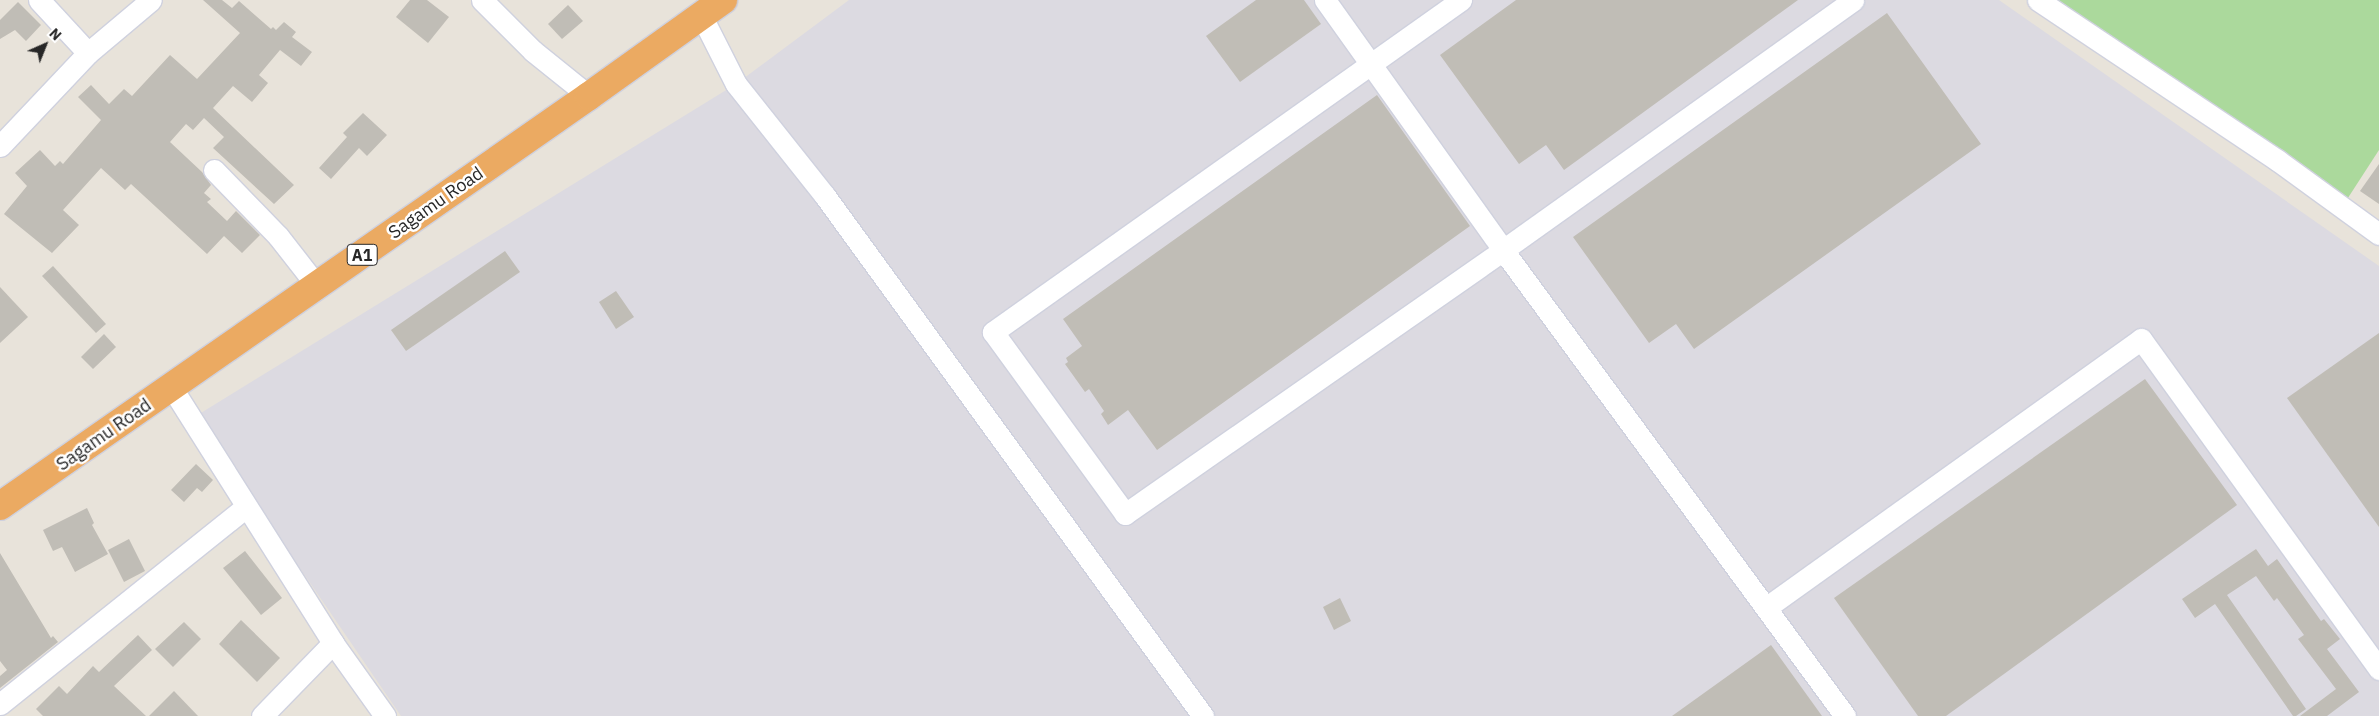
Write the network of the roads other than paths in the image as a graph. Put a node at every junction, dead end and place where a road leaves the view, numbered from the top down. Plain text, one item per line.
1 (39, 0) edge
2 (150, 0) edge
3 (482, 0) edge
4 (1325, 0) edge
5 (1461, 0) edge
6 (1853, 0) edge
7 (2038, 0) edge
8 (712, 8) edge
9 (88, 53) junction
10 (1370, 66) junction
11 (589, 96) junction
12 (0, 146) edge
13 (214, 170) dead end
14 (2379, 234) edge
15 (1503, 250) junction
16 (317, 286) junction
17 (172, 388) junction
18 (0, 506) edge
19 (246, 507) junction
20 (1767, 607) junction
21 (333, 643) junction
22 (2379, 669) edge
23 (0, 704) edge
24 (262, 716) edge
25 (385, 716) edge
26 (1202, 716) edge
27 (1845, 716) edge

1 - 9 street
2 - 9 street
3 - 11 street
4 - 10 street
5 - 10 street
6 - 15 street
7 - 14 street
8 - 11 highway, Sagamu Road / A1
8 - 26 street
9 - 12 street
10 - 15 street
10 - 15 street
11 - 16 highway, Sagamu Road / A1
13 - 16 street
15 - 20 street
16 - 17 highway, Sagamu Road / A1
17 - 18 highway, Sagamu Road / A1
17 - 19 street
19 - 21 street
19 - 23 street
20 - 22 street
20 - 27 street
21 - 24 street
21 - 25 street

